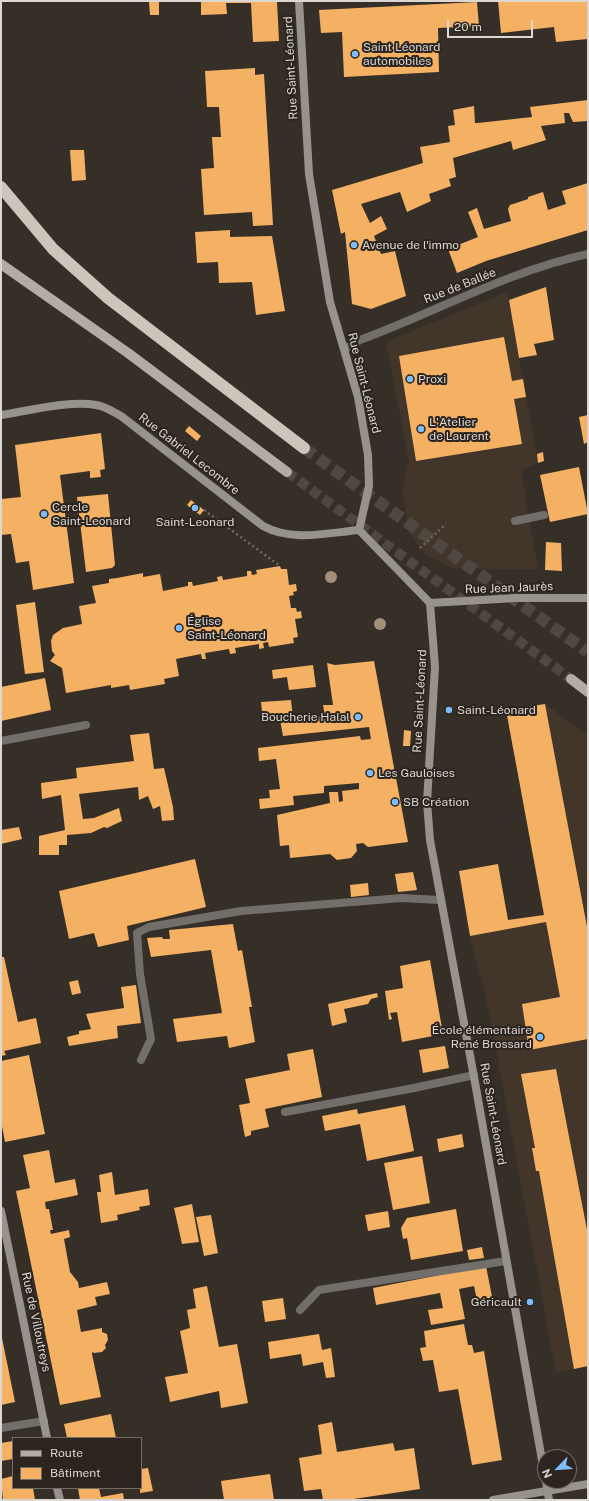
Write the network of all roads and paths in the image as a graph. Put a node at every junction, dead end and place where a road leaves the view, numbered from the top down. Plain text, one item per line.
1 (299, 1) edge
2 (1, 188) edge
3 (588, 254) edge
4 (1, 264) edge
5 (345, 349) junction
6 (1, 415) edge
7 (304, 448) tunnel mouth
8 (287, 472) tunnel mouth
9 (204, 510) dead end
10 (544, 515) dead end
11 (515, 521) dead end
12 (446, 524) dead end
13 (359, 530) junction
14 (420, 548) dead end
15 (280, 566) dead end
16 (588, 598) edge
17 (430, 603) junction
18 (571, 680) tunnel mouth
19 (588, 692) edge
20 (86, 725) dead end
21 (1, 741) edge
22 (440, 900) junction
23 (141, 1060) dead end
24 (474, 1075) junction
25 (285, 1112) dead end
26 (1, 1211) edge
27 (506, 1261) junction
28 (300, 1310) dead end
29 (44, 1420) junction
30 (1, 1428) edge
31 (47, 1437) edge
32 (540, 1449) edge
33 (588, 1484) edge
34 (57, 1489) edge
35 (548, 1496) edge
36 (60, 1500) edge
37 (492, 1500) edge

1 - 5 street, Rue Saint-Léonard
2 - 7 highway
3 - 5 street, Rue de Ballée
4 - 8 main road
5 - 13 street, Rue Saint-Léonard
6 - 13 street, Rue Gabriel Lecombre
9 - 15 path
10 - 11 street
12 - 14 path
13 - 17 street
16 - 17 street, Rue Jean Jaurès
17 - 22 street, Rue Saint-Léonard
18 - 19 main road
20 - 21 street
22 - 23 street
22 - 24 street, Rue Saint-Léonard
24 - 25 street
24 - 27 street, Rue Saint-Léonard
26 - 29 street, Rue de Villoutreys
27 - 28 street
27 - 32 street, Rue Saint-Léonard
29 - 30 street
29 - 31 street, Rue de Villoutreys
33 - 35 street
34 - 36 street
35 - 37 street

